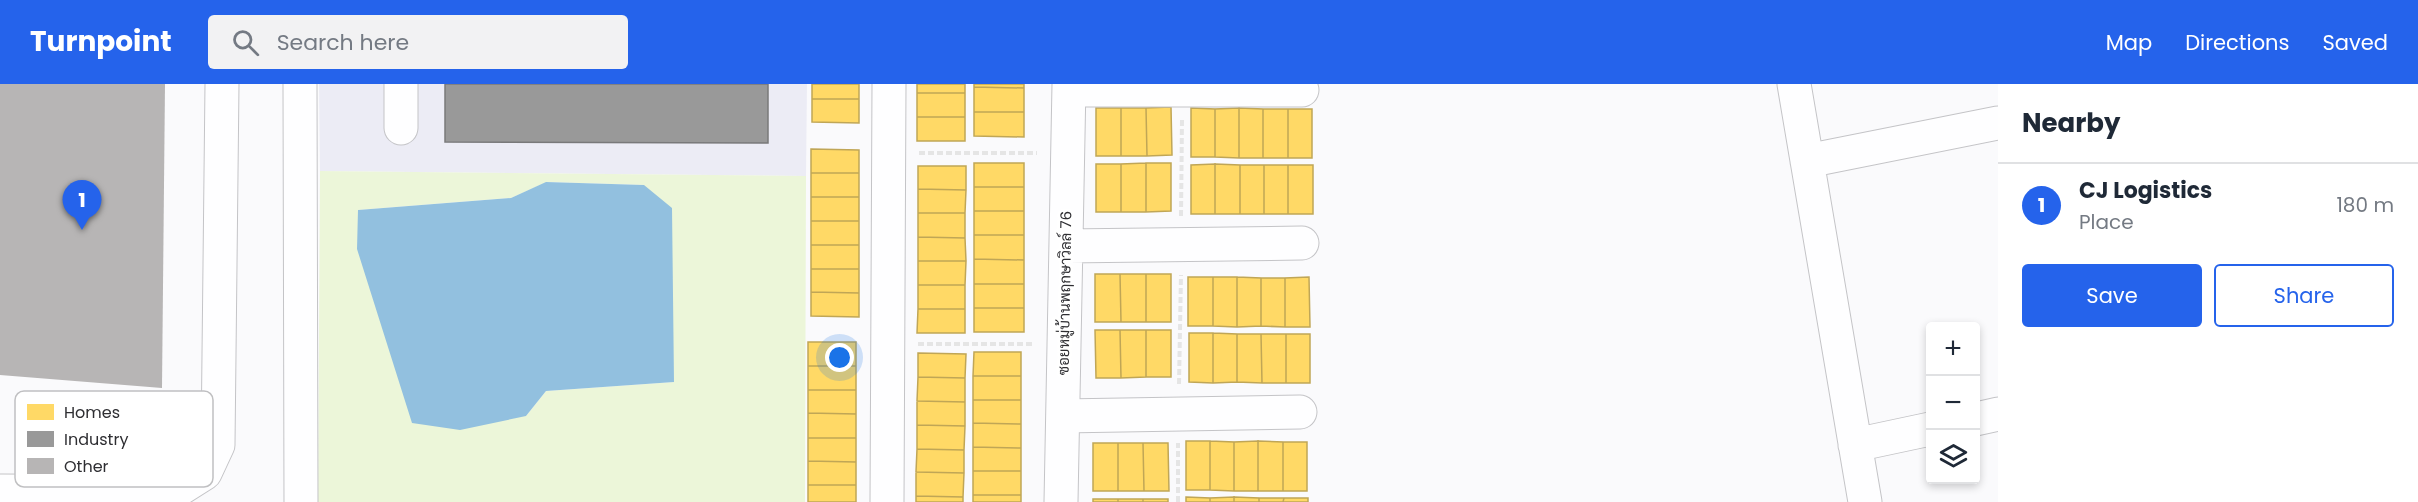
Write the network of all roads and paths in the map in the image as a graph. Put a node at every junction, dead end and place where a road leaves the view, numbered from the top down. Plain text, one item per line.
1 (222, 84) edge
2 (300, 84) edge
3 (401, 84) edge
4 (889, 84) edge
5 (1794, 84) edge
6 (1069, 87) edge
7 (1243, 87) edge
8 (1183, 90) junction
9 (1302, 90) dead end
10 (1998, 123) edge
11 (401, 128) dead end
12 (889, 153) junction
13 (1068, 153) junction
14 (1807, 161) junction
15 (1302, 243) dead end
16 (1181, 245) junction
17 (1066, 246) junction
18 (888, 344) junction
19 (1064, 344) junction
20 (1300, 412) dead end
21 (1179, 414) junction
22 (1998, 414) edge
23 (1063, 416) junction
24 (1980, 418) edge
25 (1926, 430) edge
26 (1855, 446) junction
27 (213, 456) edge
28 (183, 487) edge
29 (0, 491) edge
30 (301, 502) edge
31 (887, 502) edge
32 (1061, 502) edge
33 (1178, 502) edge
34 (1865, 502) edge

1 - 27 street
2 - 30 street
3 - 11 street
4 - 12 street
5 - 14 street
6 - 8 street
6 - 13 street, ซอยหมู่บ้านพฤกษาวิลล์ 76
7 - 8 street
7 - 9 street
8 - 16 path
10 - 14 street
12 - 13 path
12 - 18 street
13 - 17 street, ซอยหมู่บ้านพฤกษาวิลล์ 76
14 - 26 street
15 - 16 street
16 - 17 street
16 - 21 path
17 - 19 street, ซอยหมู่บ้านพฤกษาวิลล์ 76
18 - 19 path
18 - 31 street
19 - 23 street, ซอยหมู่บ้านพฤกษาวิลล์ 76
20 - 21 street
21 - 23 street
21 - 33 path
22 - 24 street
23 - 32 street, ซอยหมู่บ้านพฤกษาวิลล์ 76
25 - 26 street
26 - 34 street
28 - 29 street

